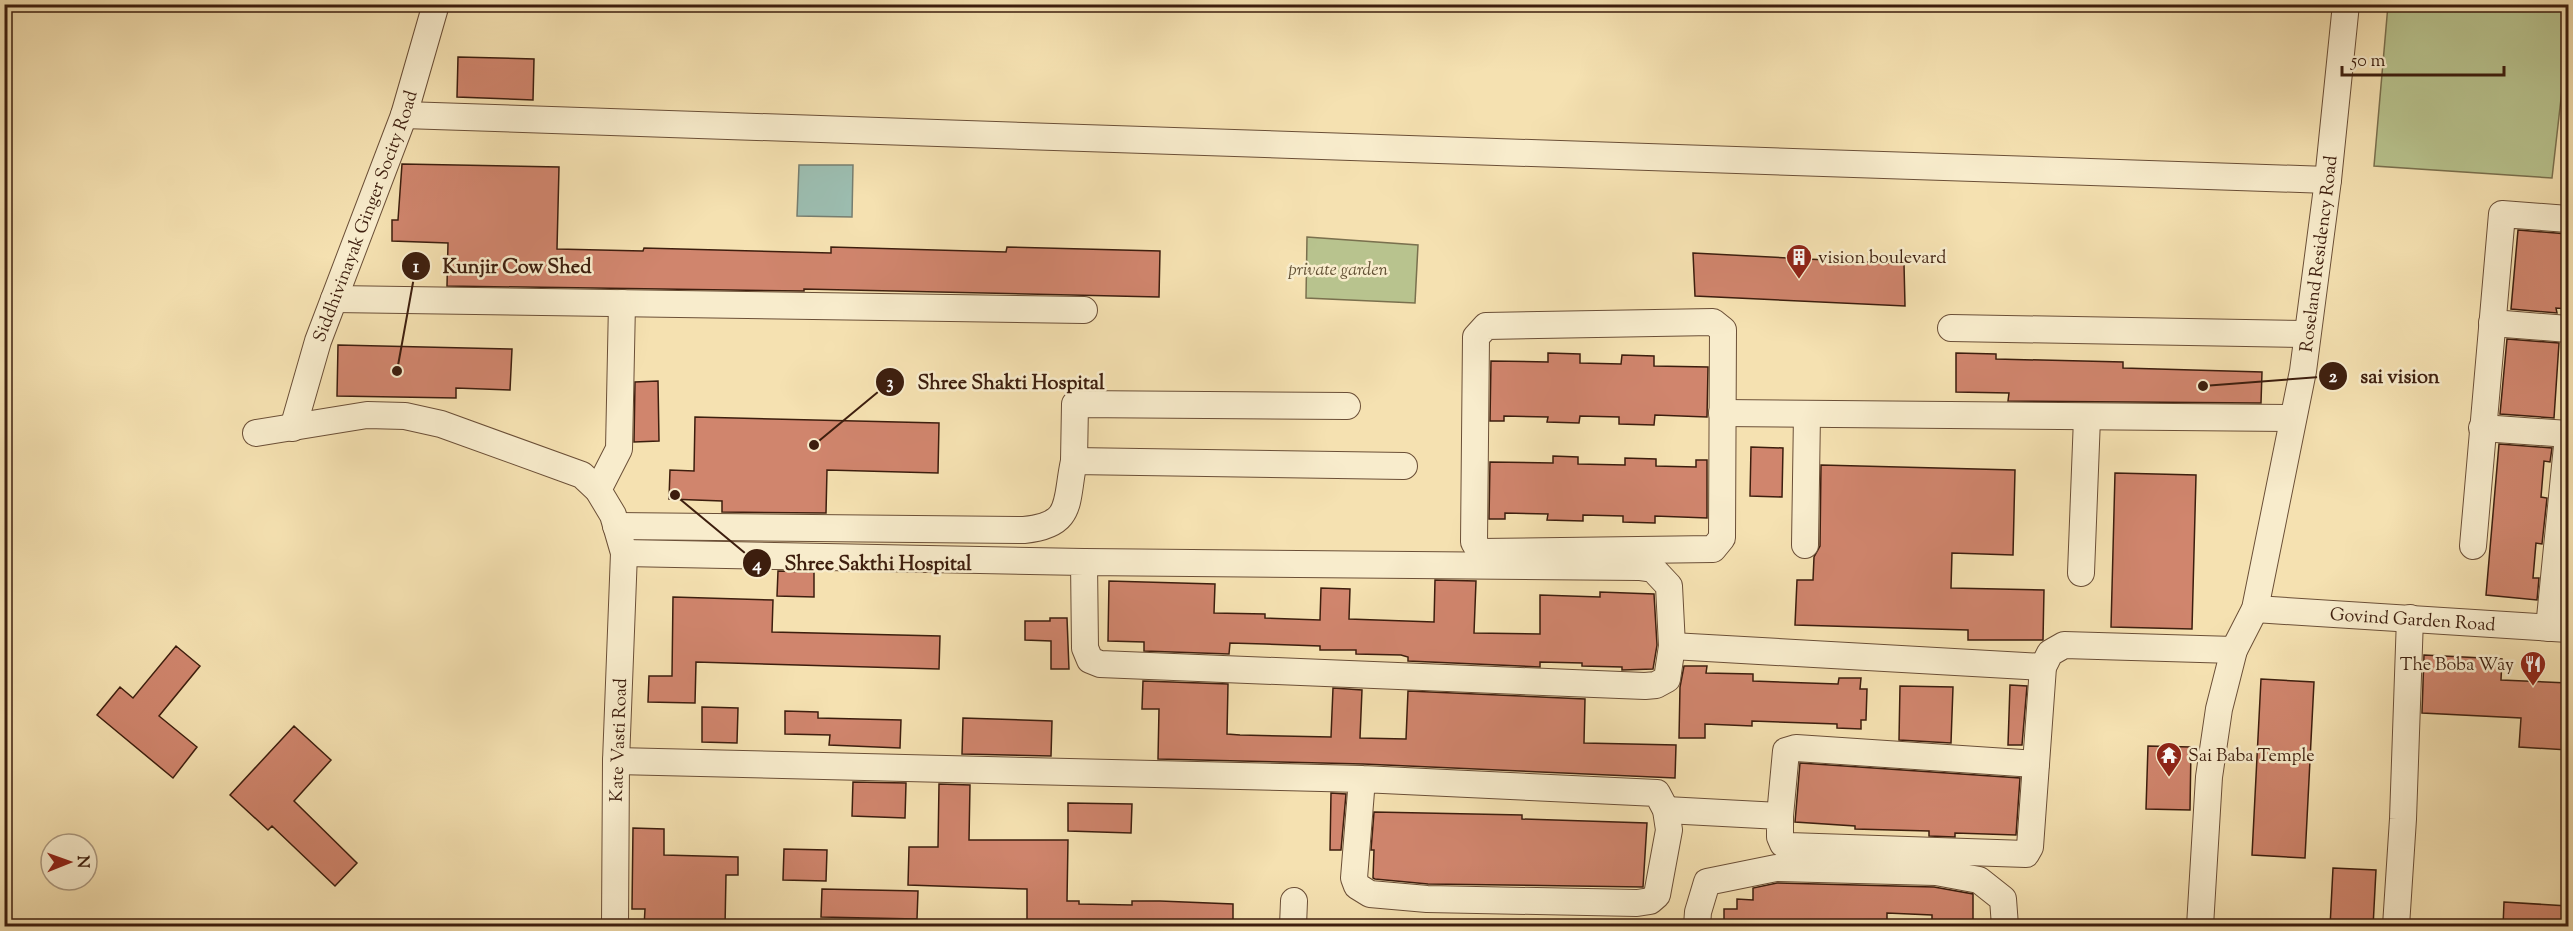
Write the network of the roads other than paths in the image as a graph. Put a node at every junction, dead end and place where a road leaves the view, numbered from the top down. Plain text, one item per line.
1 (436, 4) edge
2 (2346, 4) edge
3 (404, 116) junction
4 (2328, 180) junction
5 (2568, 219) edge
6 (334, 299) junction
7 (622, 303) junction
8 (1084, 310) dead end
9 (2492, 323) junction
10 (1951, 328) dead end
11 (2568, 329) edge
12 (2307, 334) junction
13 (1347, 406) dead end
14 (1722, 413) junction
15 (1807, 414) junction
16 (2087, 418) junction
17 (2293, 418) junction
18 (293, 428) junction
19 (2482, 428) junction
20 (256, 433) dead end
21 (2568, 435) edge
22 (1074, 461) junction
23 (1404, 466) dead end
24 (598, 490) junction
25 (616, 526) junction
26 (1804, 545) dead end
27 (2473, 546) dead end
28 (624, 553) junction
29 (2562, 559) edge
30 (1084, 562) junction
31 (2081, 573) dead end
32 (2255, 609) junction
33 (2410, 618) junction
34 (2559, 628) edge
35 (1672, 646) junction
36 (2234, 650) junction
37 (2043, 667) junction
38 (616, 761) junction
39 (2036, 764) junction
40 (1362, 779) junction
41 (1666, 810) junction
42 (1780, 816) junction
43 (1294, 901) dead end
44 (615, 927) edge
45 (1293, 927) edge
46 (1697, 927) edge
47 (2005, 927) edge
48 (2200, 927) edge
49 (2396, 927) edge

1 - 3 street, Siddhivinayak Ginger Socity Road
2 - 4 street, Roseland Residency Road
3 - 4 street
3 - 6 street, Siddhivinayak Ginger Socity Road
4 - 12 street, Roseland Residency Road
5 - 9 street
6 - 7 street
6 - 18 street, Siddhivinayak Ginger Socity Road
7 - 8 street
7 - 24 street
9 - 11 street
9 - 19 street
10 - 12 street
12 - 17 street, Roseland Residency Road
13 - 22 street
14 - 14 street
14 - 15 street
15 - 16 street
15 - 26 street
16 - 17 street
16 - 31 street
17 - 32 street, Roseland Residency Road
18 - 20 street
18 - 24 street
19 - 21 street
19 - 27 street
21 - 29 street
22 - 23 street
22 - 25 street
24 - 25 street, Kate Vasti Road
25 - 28 street, Kate Vasti Road
28 - 30 street
28 - 38 street, Kate Vasti Road
29 - 34 street
30 - 35 street
30 - 35 street
32 - 33 street, Govind Garden Road
32 - 36 street, Roseland Residency Road
33 - 34 street, Govind Garden Road
33 - 49 street
35 - 37 street
36 - 37 street
36 - 48 street, Roseland Residency Road
37 - 39 street
38 - 40 street
38 - 44 street, Kate Vasti Road
39 - 42 street
39 - 42 street
40 - 41 street
40 - 41 street
41 - 42 street
43 - 45 street
46 - 47 street

